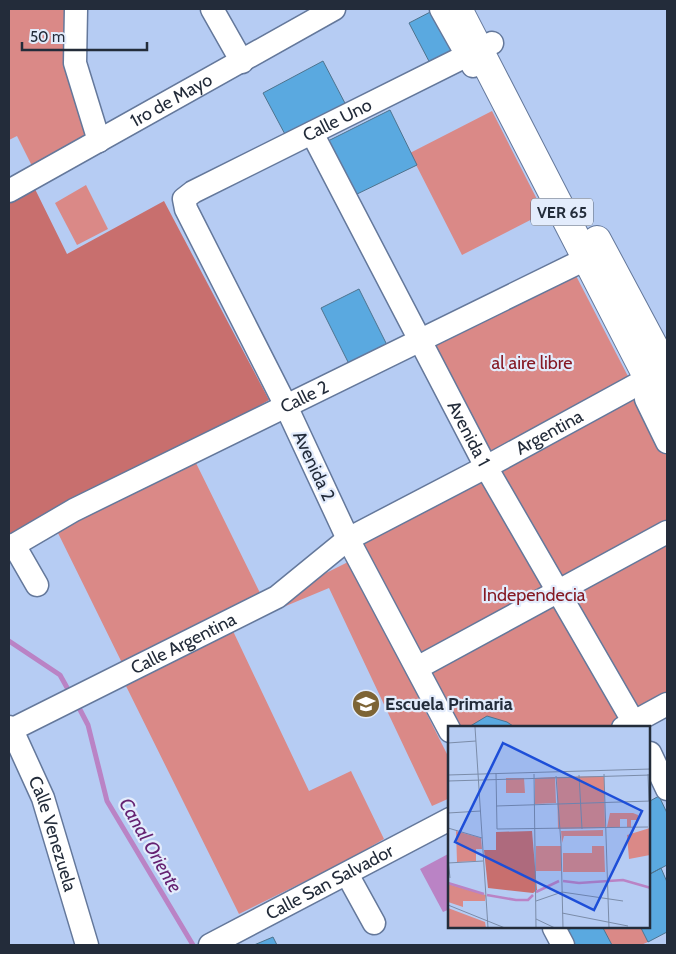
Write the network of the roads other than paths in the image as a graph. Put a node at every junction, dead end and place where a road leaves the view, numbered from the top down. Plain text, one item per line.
1 (76, 9) edge
2 (212, 9) edge
3 (334, 9) edge
4 (441, 9) edge
5 (458, 9) edge
6 (474, 9) edge
7 (479, 49) junction
8 (242, 62) junction
9 (312, 133) junction
10 (99, 141) junction
11 (9, 191) edge
12 (184, 199) joint
13 (588, 258) junction
14 (419, 341) junction
15 (653, 371) edge
16 (286, 406) junction
17 (667, 415) edge
18 (667, 442) edge
19 (486, 467) junction
20 (667, 532) edge
21 (348, 539) junction
22 (12, 546) edge
23 (37, 585) dead end
24 (558, 592) junction
25 (417, 668) junction
26 (667, 704) edge
27 (631, 726) edge
28 (448, 727) edge
29 (10, 729) edge
30 (651, 755) edge
31 (667, 789) edge
32 (448, 820) edge
33 (347, 874) junction
34 (374, 922) dead end
35 (555, 929) edge
36 (87, 945) edge
37 (210, 945) edge
38 (564, 945) edge

1 - 10 street
2 - 8 street
3 - 8 street, 1ro de Mayo
4 - 7 street
5 - 7 main road, VER 65
6 - 7 main road, VER 65
7 - 9 street, Calle Uno
7 - 13 main road, VER 65
8 - 10 street, 1ro de Mayo
9 - 12 street, Calle Uno
9 - 14 street, Avenida 1
10 - 11 street, 1ro de Mayo
12 - 16 street, Avenida 2
13 - 14 street, Calle 2
13 - 15 main road, VER 65
14 - 16 street, Calle 2
14 - 19 street, Avenida 1
15 - 17 main road, VER 65
15 - 18 street
15 - 19 street, Argentina
16 - 21 street, Avenida 2
16 - 22 street, Calle 2
19 - 21 street, Argentina
19 - 24 street, Avenida 1
20 - 24 street
21 - 25 street, Avenida 2
21 - 29 street, Calle Argentina
22 - 23 street
24 - 25 street
24 - 27 street, Avenida 1
25 - 28 street, Avenida 2
26 - 27 street
29 - 36 street, Calle Venezuela
30 - 31 street
32 - 33 street, Calle San Salvador
33 - 34 street
33 - 37 street, Calle San Salvador
35 - 38 street

